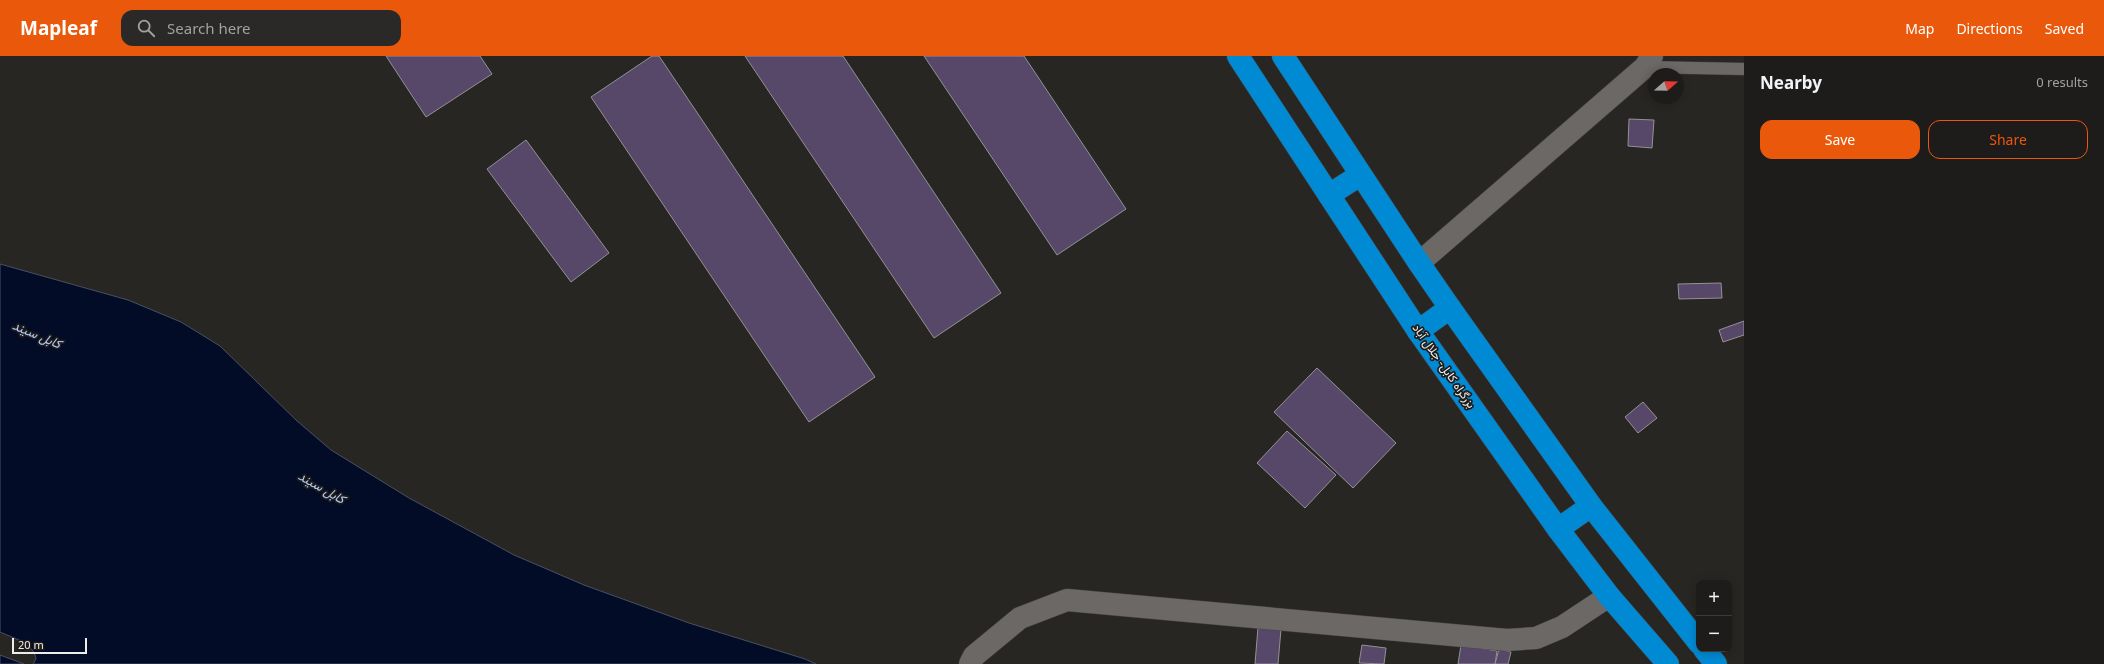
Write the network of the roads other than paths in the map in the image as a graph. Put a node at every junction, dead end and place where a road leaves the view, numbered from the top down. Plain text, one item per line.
1 (1238, 56) edge
2 (1283, 56) edge
3 (1648, 62) edge
4 (1744, 69) edge
5 (1360, 174) junction
6 (1329, 195) junction
7 (1419, 263) junction
8 (1450, 308) junction
9 (1418, 331) junction
10 (1590, 506) junction
11 (1558, 529) junction
12 (1609, 596) junction
13 (1696, 639) edge
14 (1706, 652) edge
15 (970, 664) edge
16 (1668, 664) edge
17 (1716, 664) edge

1 - 6 highway, بزرگراه کابل- جلال آباد
2 - 5 highway
3 - 4 lane
3 - 7 street
5 - 6 highway
5 - 7 highway
6 - 9 highway, بزرگراه کابل- جلال آباد
7 - 8 highway
8 - 9 highway
8 - 10 highway
9 - 11 highway, بزرگراه کابل- جلال آباد
10 - 11 highway
10 - 13 highway
11 - 12 highway, بزرگراه کابل- جلال آباد
12 - 15 street
12 - 16 highway, بزرگراه کابل- جلال آباد
14 - 17 highway

